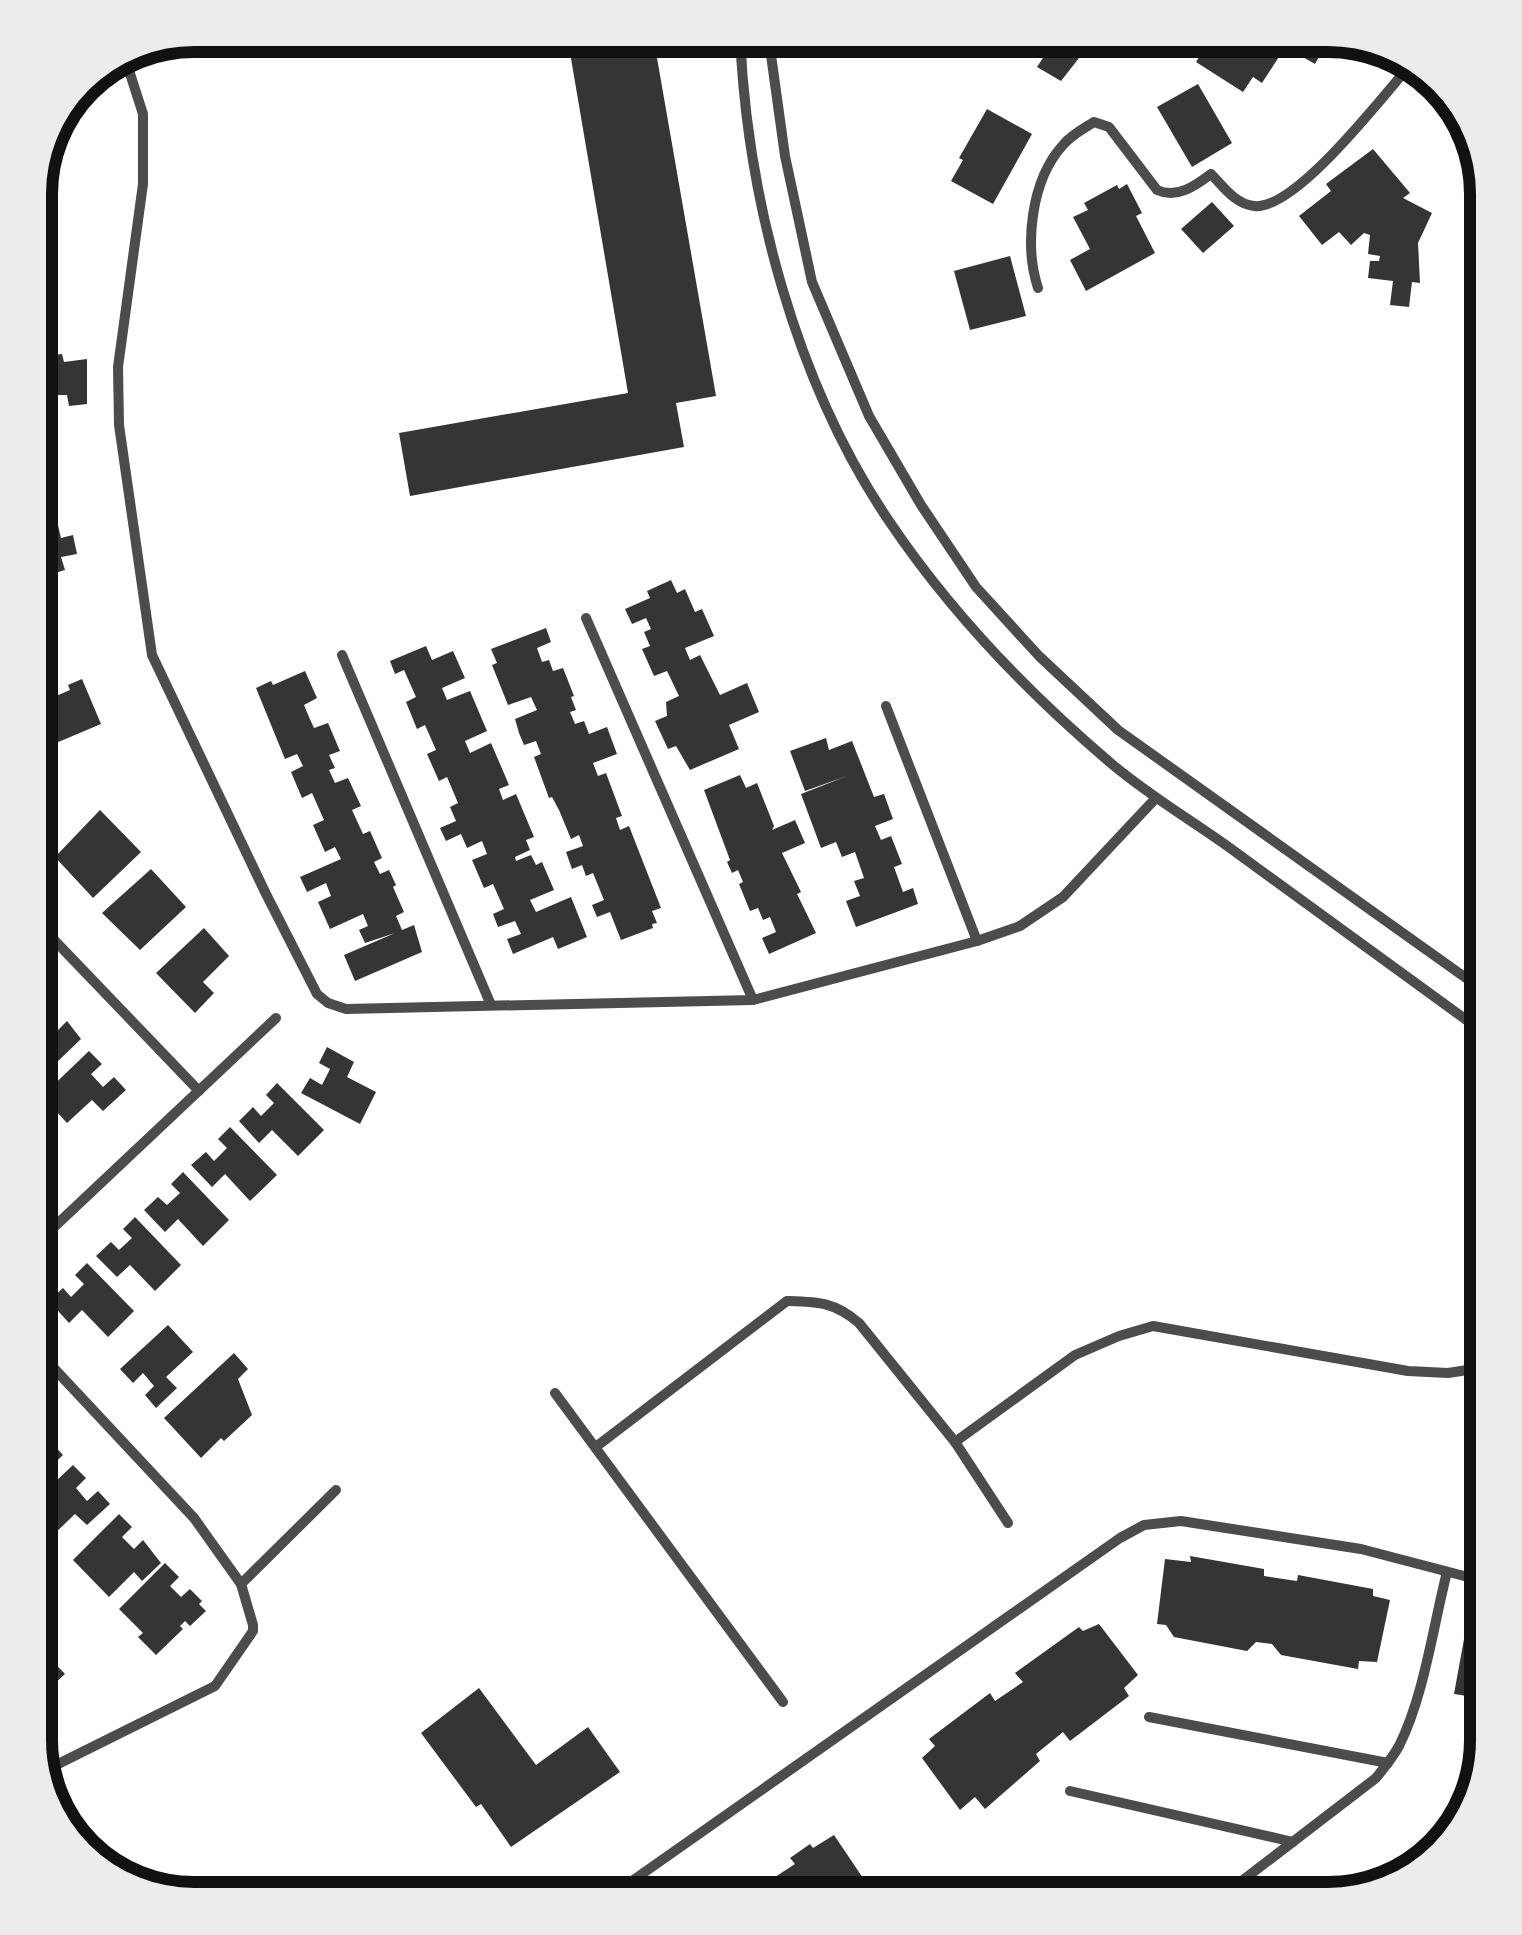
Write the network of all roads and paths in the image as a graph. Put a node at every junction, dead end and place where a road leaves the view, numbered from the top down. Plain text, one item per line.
1 (742, 53) edge
2 (772, 53) edge
3 (129, 69) edge
4 (1403, 74) edge
5 (1038, 288) dead end
6 (586, 618) dead end
7 (342, 654) dead end
8 (886, 706) dead end
9 (1155, 799) junction
10 (53, 938) edge
11 (977, 942) junction
12 (1470, 981) edge
13 (752, 1000) junction
14 (491, 1005) junction
15 (276, 1018) dead end
16 (1470, 1023) edge
17 (199, 1090) junction
18 (52, 1229) edge
19 (52, 1366) edge
20 (1470, 1370) edge
21 (555, 1392) dead end
22 (956, 1442) junction
23 (597, 1446) junction
24 (336, 1490) dead end
25 (1008, 1523) dead end
26 (1447, 1572) junction
27 (1470, 1578) edge
28 (241, 1584) junction
29 (782, 1702) dead end
30 (1148, 1717) dead end
31 (1388, 1763) junction
32 (55, 1766) edge
33 (1070, 1791) dead end
34 (1293, 1842) junction
35 (631, 1882) edge
36 (1241, 1882) edge

1 - 9 street
2 - 12 street
3 - 14 street
4 - 5 street
6 - 13 street
7 - 14 street
8 - 11 street
9 - 11 street
9 - 16 street
10 - 17 street
11 - 13 street
13 - 14 street
15 - 17 street
17 - 18 street
19 - 28 street
20 - 22 street
21 - 23 street
22 - 23 street
22 - 25 street
23 - 29 street
24 - 28 street
26 - 27 street
26 - 31 street
26 - 35 street
28 - 32 street
30 - 31 street
31 - 34 street
33 - 34 street
34 - 36 street

